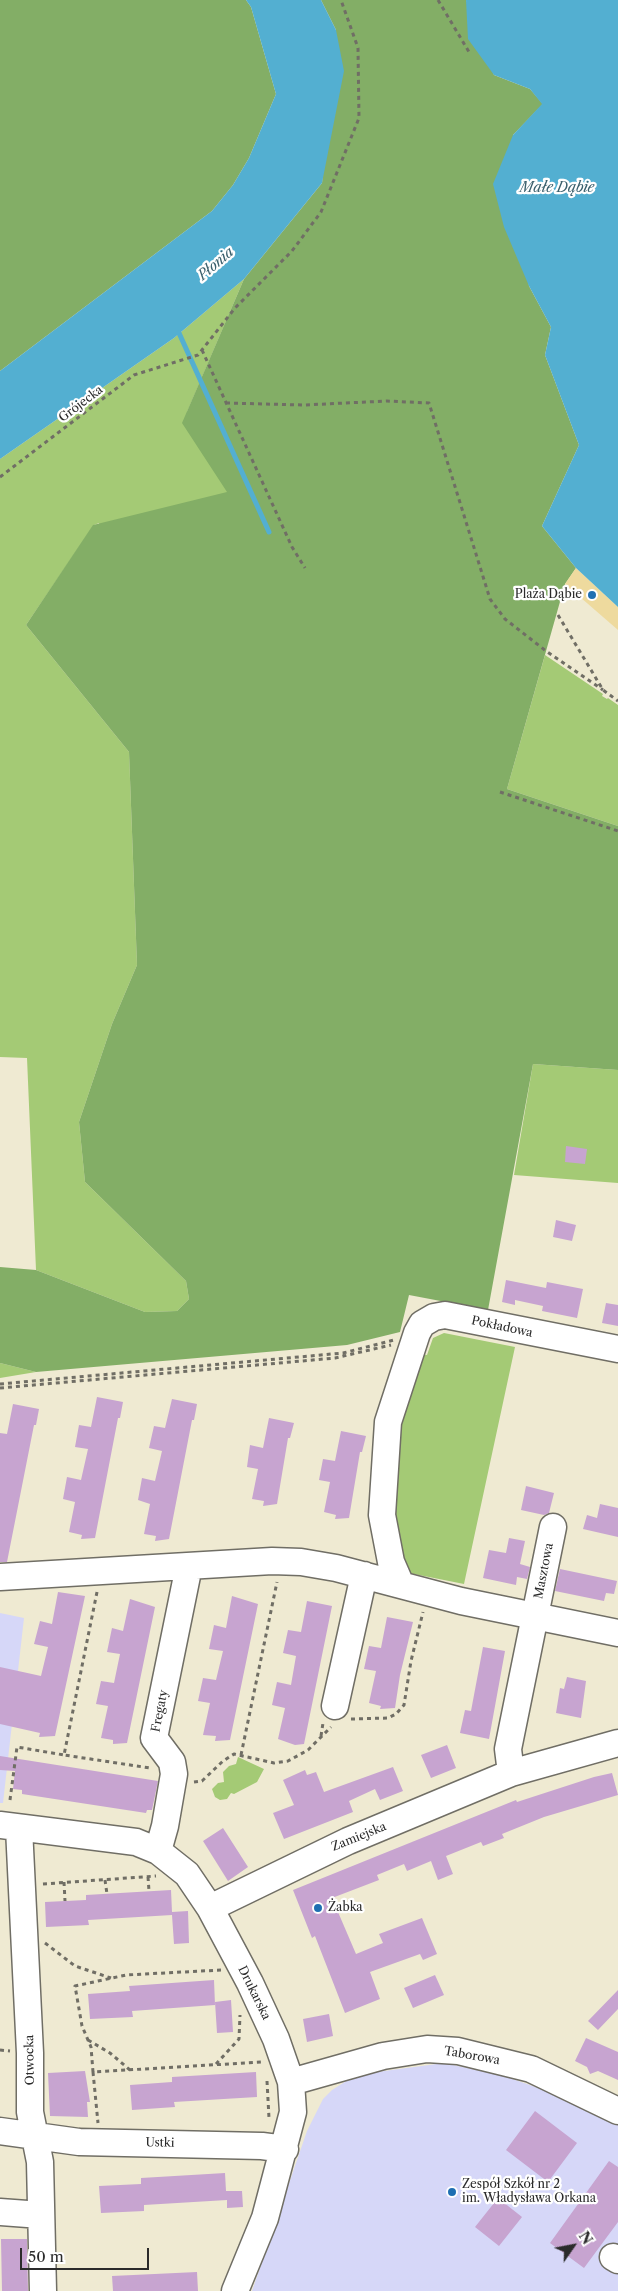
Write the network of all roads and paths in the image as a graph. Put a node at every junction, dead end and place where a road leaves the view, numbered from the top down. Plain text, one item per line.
1 (341, 0) edge
2 (438, 0) edge
3 (469, 52) dead end
4 (202, 350) junction
5 (226, 403) junction
6 (0, 477) edge
7 (305, 568) dead end
8 (558, 615) dead end
9 (603, 690) junction
10 (618, 701) edge
11 (500, 792) dead end
12 (618, 831) edge
13 (413, 1348) junction
14 (618, 1349) edge
15 (0, 1384) edge
16 (0, 1388) edge
17 (553, 1527) dead end
18 (281, 1561) junction
19 (189, 1566) junction
20 (102, 1572) junction
21 (364, 1575) junction
22 (0, 1578) edge
23 (401, 1585) junction
24 (423, 1610) dead end
25 (534, 1615) junction
26 (618, 1633) edge
27 (335, 1717) junction
28 (321, 1736) junction
29 (618, 1743) edge
30 (64, 1755) junction
31 (241, 1755) junction
32 (510, 1773) junction
33 (174, 1775) junction
34 (10, 1800) dead end
35 (10, 1827) edge
36 (158, 1851) junction
37 (164, 1876) dead end
38 (148, 1877) junction
39 (105, 1880) junction
40 (64, 1882) junction
41 (22, 1885) junction
42 (150, 1891) dead end
43 (107, 1894) dead end
44 (65, 1901) dead end
45 (210, 1908) junction
46 (43, 1941) dead end
47 (222, 1962) dead end
48 (112, 1978) junction
49 (241, 2008) dead end
50 (88, 2040) junction
51 (266, 2062) dead end
52 (215, 2065) junction
53 (130, 2070) junction
54 (266, 2071) dead end
55 (93, 2072) junction
56 (290, 2082) junction
57 (618, 2111) edge
58 (0, 2131) edge
59 (99, 2131) dead end
60 (35, 2136) junction
61 (273, 2147) junction
62 (0, 2212) edge
63 (40, 2215) junction
64 (43, 2291) edge
65 (236, 2291) edge

1 - 4 path
2 - 3 path
4 - 5 path
4 - 6 path, Grójecka
5 - 7 path
5 - 9 path
8 - 9 path
9 - 10 path
11 - 12 path
13 - 14 street, Pokładowa
13 - 15 path
13 - 16 path
13 - 23 street, Pokładowa
17 - 25 street, Masztowa
18 - 19 street
18 - 21 street
18 - 31 path
19 - 20 street
19 - 33 street, Fregaty
20 - 22 street
20 - 30 path
21 - 23 street
21 - 27 street
23 - 25 street, Masztowa
24 - 27 path
25 - 26 street, Masztowa
25 - 32 street
27 - 28 path
27 - 28 path
28 - 31 path
29 - 32 street, Zamiejska
30 - 33 path
30 - 34 path
31 - 33 path
32 - 45 street, Zamiejska
33 - 36 street
35 - 36 street, Drukarska
35 - 41 street, Otwocka
36 - 45 street, Drukarska
37 - 38 path
38 - 39 path
38 - 42 path
39 - 40 path
39 - 43 path
40 - 41 path
40 - 44 path
41 - 60 street, Otwocka
45 - 56 street, Drukarska
46 - 48 path
47 - 48 path
48 - 50 path
49 - 52 path
50 - 53 path
50 - 55 path
51 - 52 path
52 - 53 path
53 - 55 path
54 - 61 path
55 - 59 path
56 - 57 street, Taborowa
56 - 61 street, Drukarska
58 - 60 street, Ustki
60 - 61 street, Ustki
60 - 63 street, Otwocka
61 - 65 street, Drukarska
62 - 63 street
63 - 64 street, Otwocka

